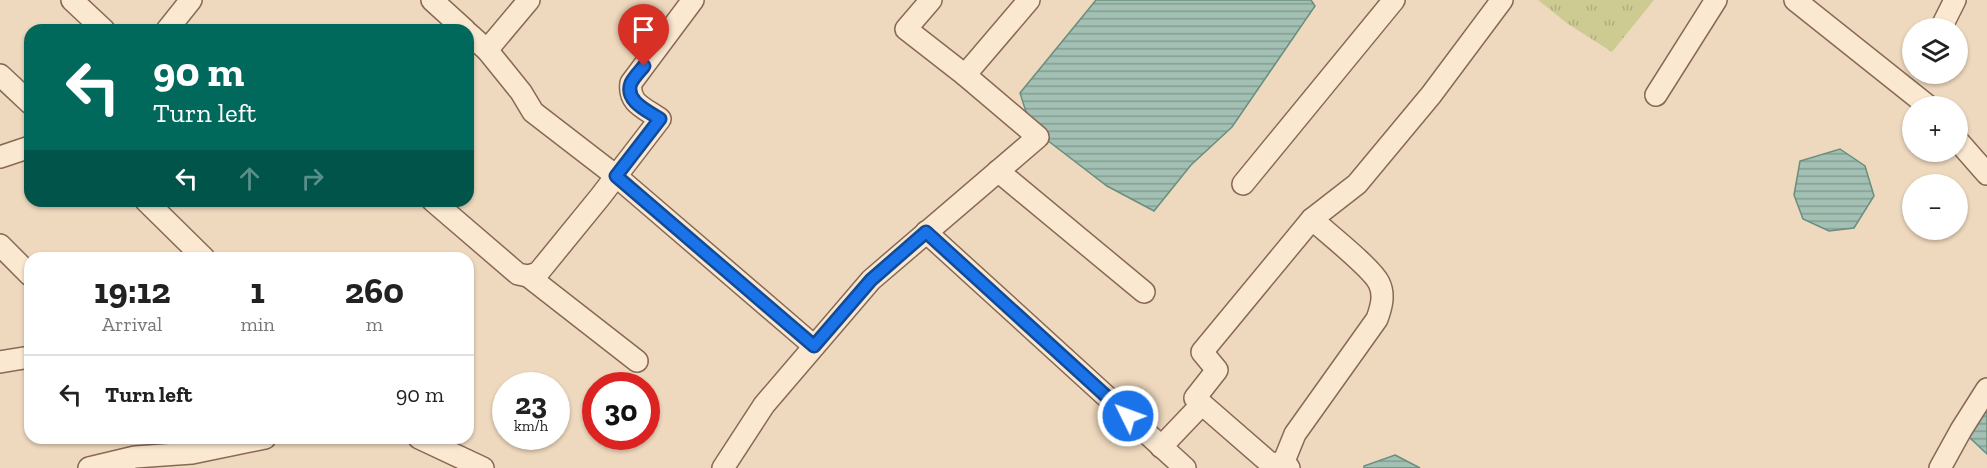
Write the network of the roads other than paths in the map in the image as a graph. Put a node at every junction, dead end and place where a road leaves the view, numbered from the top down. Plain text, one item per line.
1 (72, 0) edge
2 (191, 0) edge
3 (432, 0) edge
4 (529, 0) edge
5 (693, 0) edge
6 (931, 0) edge
7 (1029, 0) edge
8 (1394, 0) edge
9 (1502, 0) edge
10 (1716, 0) edge
11 (1795, 0) edge
12 (1955, 0) edge
13 (1946, 18) edge
14 (98, 24) edge
15 (172, 24) edge
16 (458, 24) edge
17 (474, 38) edge
18 (487, 50) junction
19 (0, 75) edge
20 (965, 75) junction
21 (1656, 95) dead end
22 (1915, 96) edge
23 (24, 97) edge
24 (24, 149) edge
25 (1968, 152) edge
26 (0, 156) edge
27 (998, 171) junction
28 (1987, 174) edge
29 (616, 176) junction
30 (1244, 184) dead end
31 (152, 207) edge
32 (440, 207) edge
33 (1312, 219) junction
34 (926, 232) junction
35 (0, 245) edge
36 (198, 252) edge
37 (24, 269) edge
38 (528, 276) junction
39 (1144, 292) dead end
40 (814, 346) junction
41 (24, 358) edge
42 (0, 362) edge
43 (637, 362) dead end
44 (1987, 389) edge
45 (1202, 404) junction
46 (236, 444) edge
47 (432, 444) edge
48 (1161, 447) junction
49 (1287, 464) edge
50 (89, 468) edge
51 (483, 468) edge
52 (723, 468) edge
53 (1185, 468) edge
54 (1940, 468) edge

1 - 14 street
2 - 15 street
3 - 16 street
4 - 18 street
5 - 29 street
6 - 20 street
7 - 20 street
8 - 30 street
9 - 33 street
10 - 21 street
11 - 22 street
12 - 13 street
17 - 18 street
18 - 29 street
19 - 23 street
20 - 27 street
24 - 26 street
25 - 28 street
27 - 34 street
27 - 39 street
29 - 38 street
29 - 40 street
31 - 36 street
32 - 38 street
33 - 45 street
33 - 49 street
34 - 40 street
34 - 48 street
35 - 37 street
38 - 43 street
40 - 52 street
41 - 42 street
44 - 54 street
45 - 48 street
45 - 49 street
46 - 50 street
47 - 51 street
48 - 53 street

